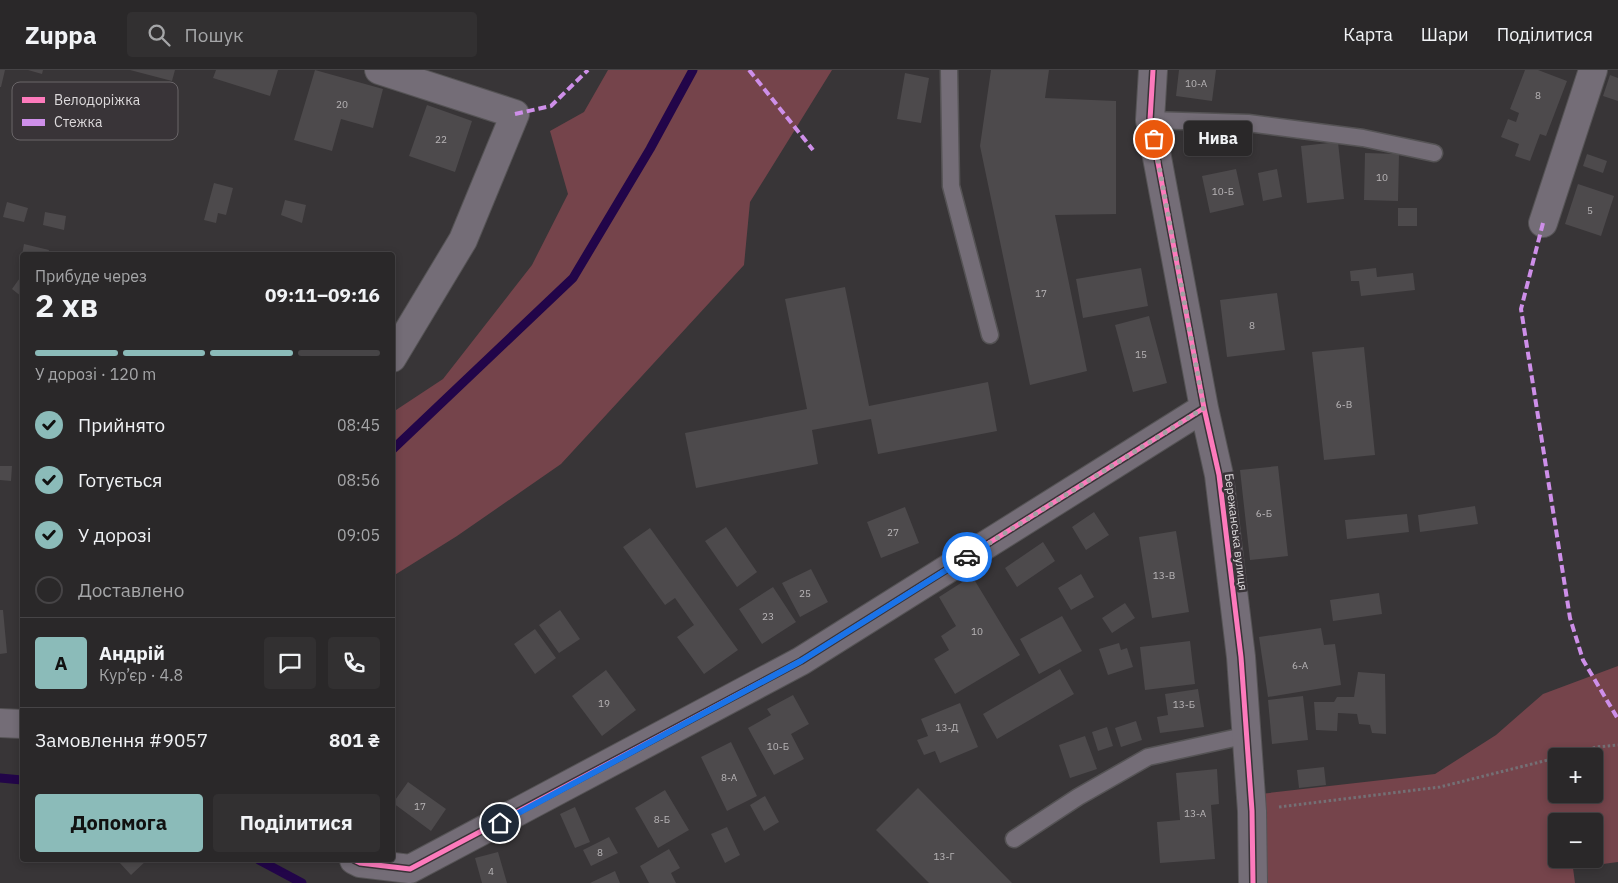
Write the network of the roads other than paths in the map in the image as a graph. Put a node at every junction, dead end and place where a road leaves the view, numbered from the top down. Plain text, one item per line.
1 (379, 70) edge
2 (949, 70) edge
3 (1153, 70) edge
4 (1593, 70) edge
5 (1150, 120) junction
6 (1434, 153) dead end
7 (1543, 223) dead end
8 (990, 335) dead end
9 (395, 353) edge
10 (1204, 408) junction
11 (0, 723) edge
12 (20, 724) edge
13 (1248, 734) junction
14 (1014, 839) dead end
15 (358, 862) edge
16 (1253, 883) edge

1 - 9 street
2 - 8 lane
3 - 5 street, Бережанська вулиця
4 - 7 street
5 - 6 lane
5 - 10 street, Бережанська вулиця
10 - 13 street, Бережанська вулиця
10 - 15 street
11 - 12 street
13 - 14 lane
13 - 16 street, Бережанська вулиця

